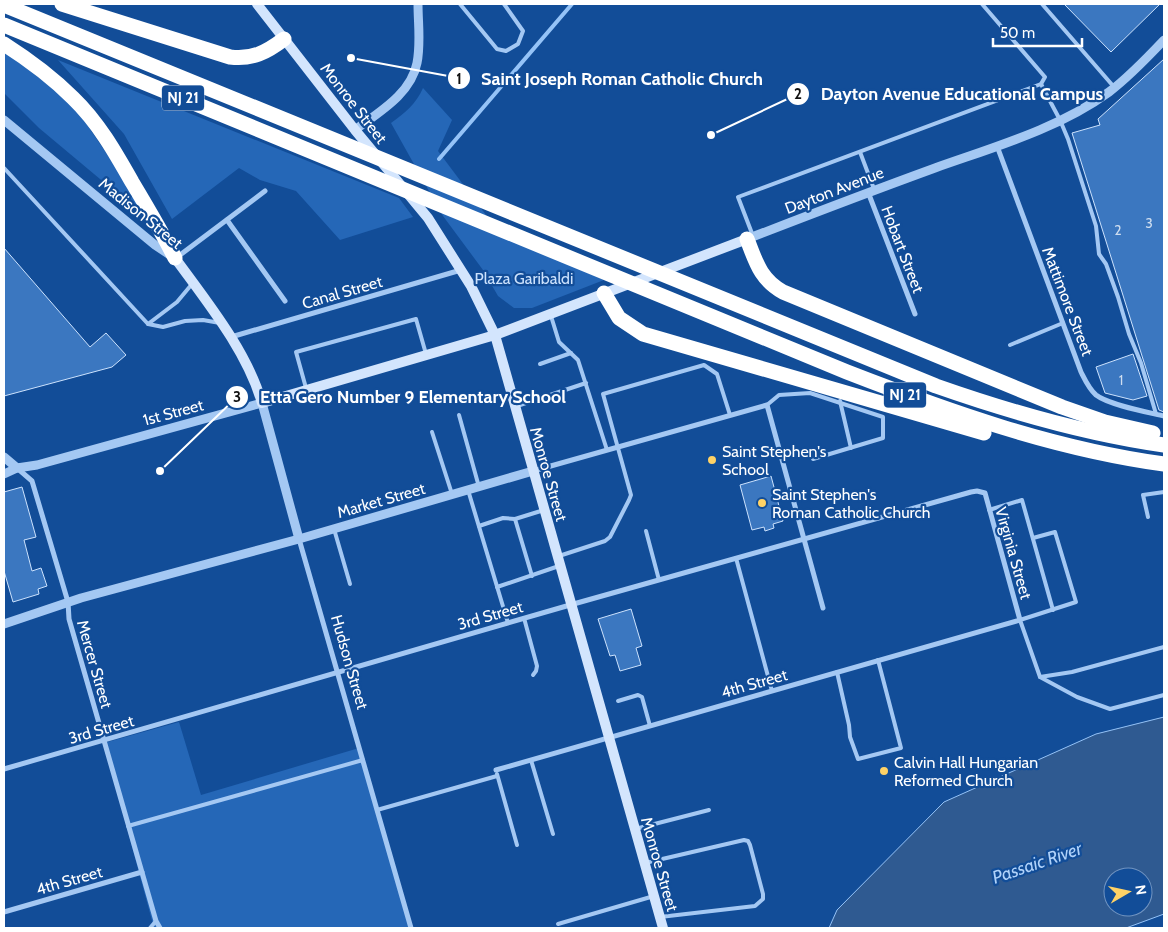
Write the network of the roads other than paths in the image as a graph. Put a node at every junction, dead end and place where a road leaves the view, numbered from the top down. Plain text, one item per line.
1 (62, 4) edge
2 (257, 4) edge
3 (418, 4) edge
4 (460, 4) edge
5 (504, 4) edge
6 (982, 4) edge
7 (1042, 4) edge
8 (4, 5) edge
9 (4, 25) edge
10 (284, 38) junction
11 (1164, 40) edge
12 (4, 44) edge
13 (1041, 84) junction
14 (1114, 87) junction
15 (4, 120) edge
16 (1060, 120) junction
17 (355, 130) junction
18 (996, 146) junction
19 (860, 152) junction
20 (4, 168) edge
21 (265, 191) dead end
22 (872, 191) junction
23 (227, 220) junction
24 (750, 238) junction
25 (175, 258) junction
26 (461, 270) junction
27 (193, 283) junction
28 (604, 293) junction
29 (285, 301) dead end
30 (551, 313) junction
31 (915, 314) dead end
32 (221, 323) junction
33 (1063, 323) junction
34 (148, 324) junction
35 (495, 335) junction
36 (230, 338) junction
37 (1010, 345) dead end
38 (571, 353) junction
39 (426, 355) junction
40 (540, 364) dead end
41 (586, 382) junction
42 (307, 390) junction
43 (840, 401) junction
44 (262, 403) junction
45 (767, 405) junction
46 (515, 407) junction
47 (458, 414) dead end
48 (1156, 414) junction
49 (730, 416) junction
50 (1164, 416) edge
51 (432, 432) dead end
52 (1164, 434) edge
53 (1164, 445) edge
54 (617, 447) junction
55 (851, 448) junction
56 (607, 450) junction
57 (4, 457) edge
58 (813, 459) dead end
59 (1164, 465) edge
60 (17, 468) junction
61 (533, 471) junction
62 (4, 474) edge
63 (479, 487) junction
64 (468, 490) junction
65 (1164, 492) edge
66 (985, 493) joint
67 (452, 494) junction
68 (544, 510) junction
69 (989, 510) junction
70 (1148, 517) dead end
71 (515, 519) junction
72 (479, 526) junction
73 (334, 529) junction
74 (646, 530) dead end
75 (1033, 538) junction
76 (300, 539) junction
77 (804, 539) junction
78 (736, 558) junction
79 (558, 562) junction
80 (532, 576) junction
81 (659, 580) junction
82 (350, 584) dead end
83 (497, 588) junction
84 (68, 602) junction
85 (570, 605) junction
86 (823, 608) dead end
87 (1053, 610) junction
88 (524, 618) junction
89 (1020, 620) junction
90 (508, 623) junction
91 (4, 624) edge
92 (1164, 647) edge
93 (878, 660) junction
94 (836, 672) junction
95 (338, 673) junction
96 (533, 675) dead end
97 (1040, 677) junction
98 (772, 691) junction
99 (1164, 695) edge
100 (618, 701) dead end
101 (650, 726) junction
102 (609, 738) junction
103 (104, 741) junction
104 (363, 760) junction
105 (531, 760) junction
106 (4, 769) edge
107 (496, 770) joint
108 (497, 776) junction
109 (377, 810) junction
110 (709, 810) dead end
111 (128, 826) junction
112 (635, 829) junction
113 (553, 834) dead end
114 (517, 845) dead end
115 (645, 863) junction
116 (142, 872) junction
117 (654, 896) junction
118 (4, 912) edge
119 (660, 917) junction
120 (156, 920) junction
121 (558, 924) dead end
122 (150, 928) edge
123 (160, 928) edge
124 (411, 928) edge
125 (663, 928) edge

1 - 10 highway
2 - 10 main road, Monroe Street
3 - 17 street
4 - 5 lane
6 - 13 lane
7 - 14 lane
8 - 53 highway, NJ 21
9 - 59 highway, NJ 21
10 - 17 main road, Monroe Street
11 - 14 street, Dayton Avenue
12 - 25 highway
13 - 16 lane
13 - 19 lane
14 - 16 street, Dayton Avenue
15 - 25 street, Madison Street
16 - 18 street, Dayton Avenue
16 - 48 lane
17 - 26 main road, Monroe Street
18 - 22 street, Dayton Avenue
18 - 33 street, Mattimore Street
19 - 22 lane
19 - 24 lane
20 - 34 lane
21 - 23 street
22 - 24 street, Dayton Avenue
22 - 31 street, Hobart Street
23 - 25 street
23 - 29 street
24 - 28 main road, Dayton Avenue
24 - 52 highway
25 - 27 main road, Madison Street
26 - 35 main road, Monroe Street
26 - 36 street, Canal Street
27 - 32 main road, Madison Street
27 - 34 lane
28 - 30 main road, Dayton Avenue
28 - 59 highway
30 - 35 main road, Dayton Avenue
30 - 38 lane
32 - 34 lane
32 - 36 main road, Madison Street
33 - 37 lane
33 - 48 street, Mattimore Street
35 - 39 main road, 1st Street
35 - 46 main road, Monroe Street
36 - 44 main road, Madison Street
38 - 40 lane
38 - 41 lane
39 - 42 main road, 1st Street
39 - 42 lane
41 - 46 lane
41 - 56 lane
42 - 44 main road, 1st Street
43 - 45 lane
43 - 55 lane
43 - 55 lane
44 - 60 street, 1st Street
44 - 76 street, Hudson Street
45 - 49 street, Market Street
45 - 77 street
46 - 61 main road, Monroe Street
47 - 63 lane
48 - 50 street, Mattimore Street
49 - 54 street, Market Street
49 - 54 lane
51 - 67 lane
54 - 56 street, Market Street
54 - 79 lane
55 - 58 lane
56 - 61 street, Market Street
57 - 60 street
60 - 62 street, 1st Street
60 - 84 street, Mercer Street
61 - 63 street, Market Street
61 - 68 main road, Monroe Street
63 - 64 street, Market Street
64 - 67 street, Market Street
64 - 72 lane
65 - 70 lane
66 - 69 street, Virginia Street
66 - 77 street, 3rd Street
67 - 73 street, Market Street
68 - 71 lane
68 - 79 main road, Monroe Street
69 - 75 lane
69 - 89 street, Virginia Street
71 - 72 lane
71 - 80 lane
72 - 83 lane
73 - 76 street, Market Street
73 - 82 lane
74 - 81 lane
75 - 87 lane
75 - 87 lane
76 - 84 street, Market Street
76 - 95 street, Hudson Street
77 - 78 street, 3rd Street
77 - 86 street
78 - 81 street, 3rd Street
78 - 98 lane
79 - 80 lane
79 - 85 main road, Monroe Street
80 - 83 lane
81 - 85 street, 3rd Street
83 - 90 lane
84 - 91 street, Market Street
84 - 103 street, Mercer Street
85 - 88 street, 3rd Street
85 - 102 main road, Monroe Street
87 - 89 lane
88 - 90 street, 3rd Street
88 - 96 lane
89 - 93 street, 4th Street
89 - 97 lane
90 - 95 street, 3rd Street
92 - 97 lane
93 - 94 street, 4th Street
93 - 94 lane
94 - 98 street, 4th Street
95 - 103 street, 3rd Street
95 - 104 street, Hudson Street
97 - 99 lane
98 - 101 street, 4th Street
100 - 101 lane
101 - 102 street, 4th Street
102 - 105 street, 4th Street
102 - 112 main road, Monroe Street
103 - 106 street, 3rd Street
103 - 111 street, Mercer Street
104 - 109 street, Hudson Street
104 - 111 lane
105 - 107 street, 4th Street
105 - 113 lane
107 - 108 lane
108 - 109 lane
108 - 114 lane
109 - 124 street, Hudson Street
110 - 112 lane
111 - 116 street, Mercer Street
112 - 115 main road, Monroe Street
115 - 117 main road, Monroe Street
115 - 119 lane
116 - 118 street, 4th Street
116 - 120 street, Mercer Street
117 - 119 main road, Monroe Street
117 - 121 lane
119 - 125 main road, Monroe Street
120 - 122 lane
120 - 123 street, Mercer Street

